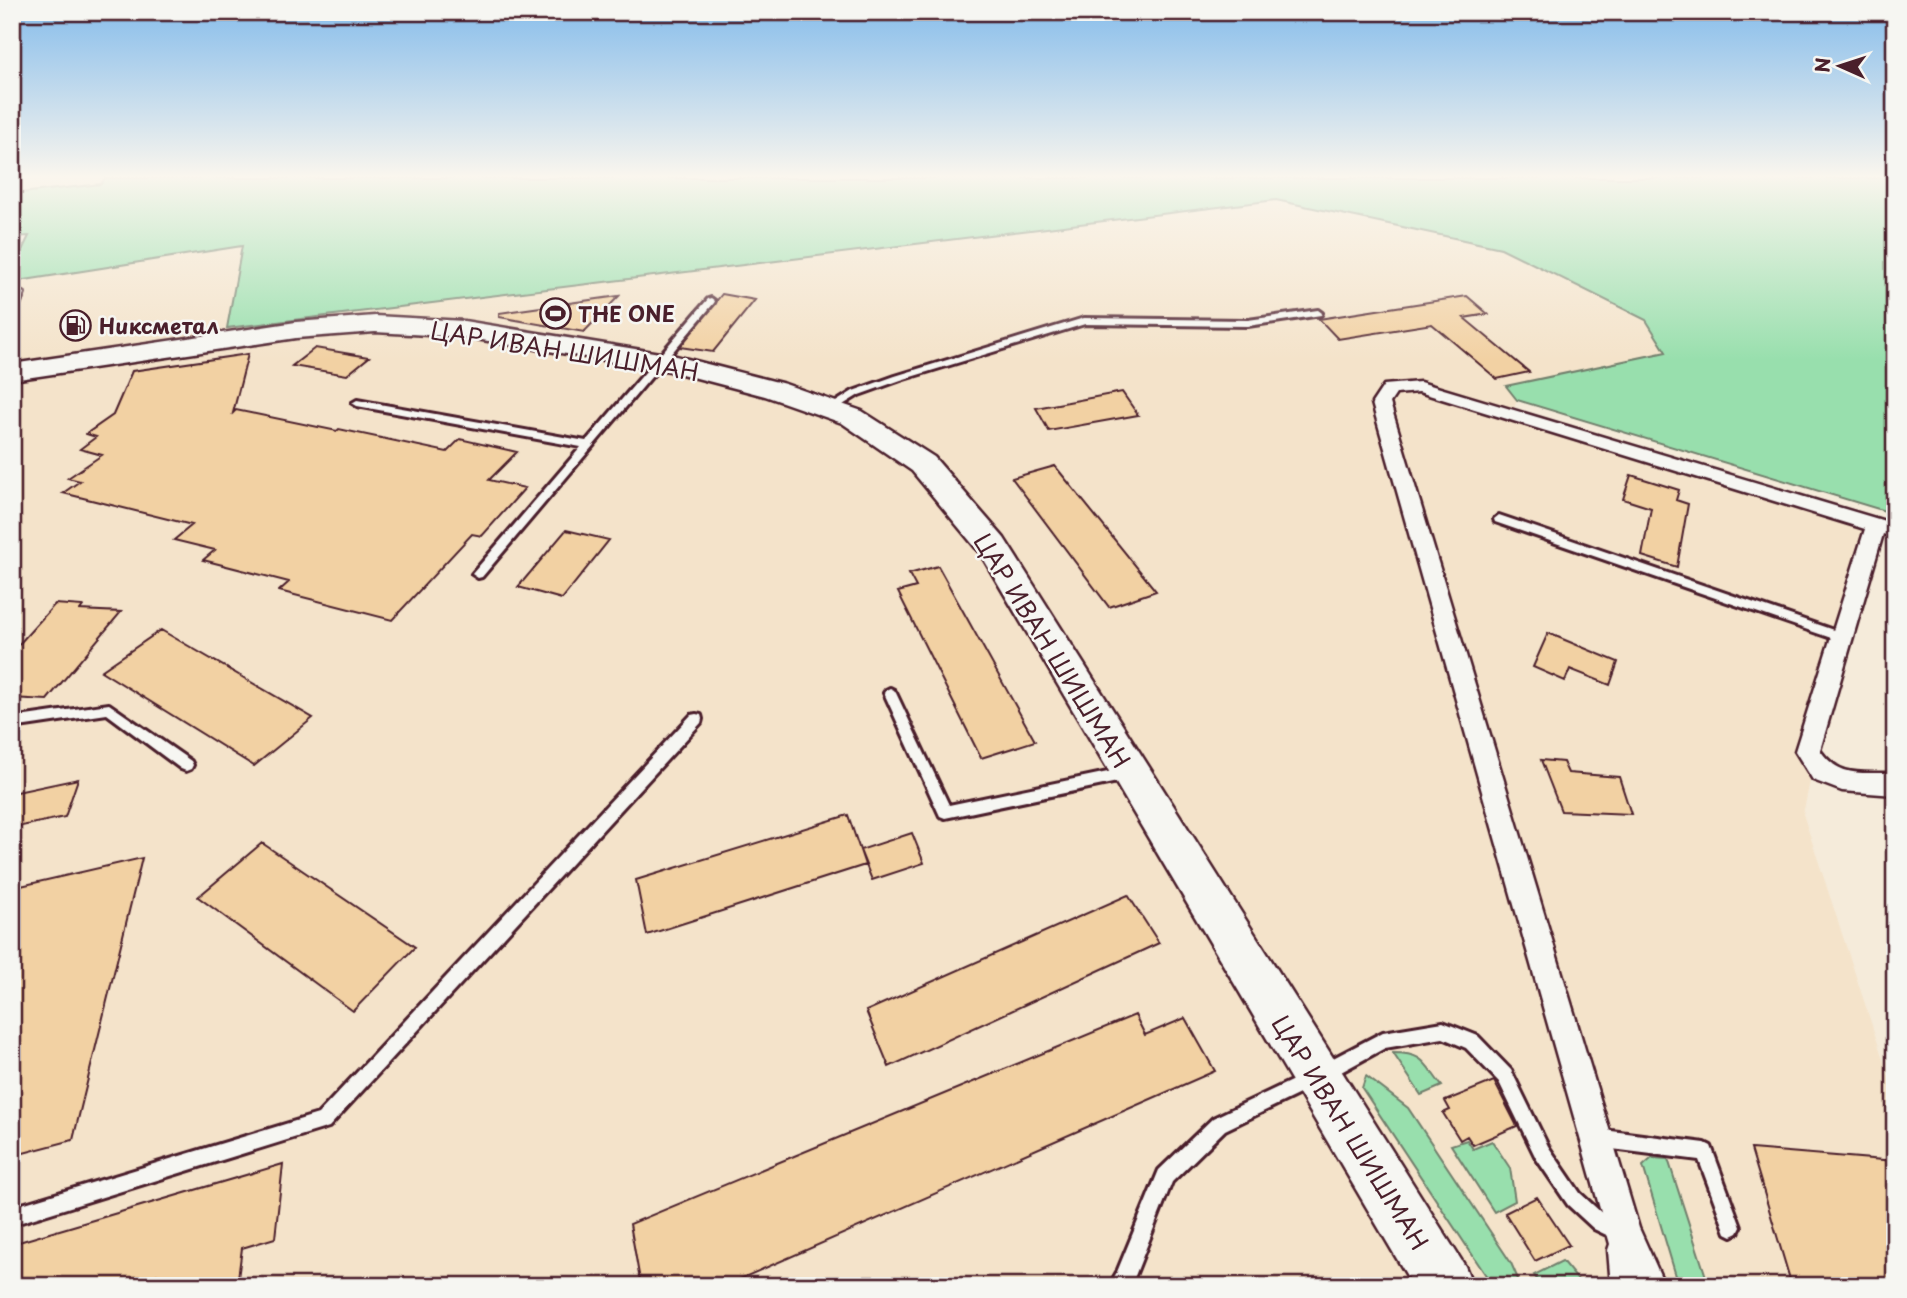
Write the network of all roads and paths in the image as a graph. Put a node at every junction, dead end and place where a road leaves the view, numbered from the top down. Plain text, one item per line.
1 (12, 291) edge
2 (711, 301) dead end
3 (12, 312) edge
4 (1318, 313) dead end
5 (659, 361) junction
6 (12, 372) edge
7 (357, 403) dead end
8 (830, 409) junction
9 (588, 445) junction
10 (1499, 519) dead end
11 (1885, 528) edge
12 (478, 574) dead end
13 (1841, 638) junction
14 (890, 693) dead end
15 (696, 719) dead end
16 (12, 723) edge
17 (186, 765) dead end
18 (1131, 773) junction
19 (1895, 784) edge
20 (1317, 1076) junction
21 (1595, 1138) junction
22 (12, 1216) edge
23 (1732, 1227) dead end
24 (1623, 1233) junction
25 (1118, 1286) edge
26 (1445, 1286) edge
27 (1629, 1286) edge
28 (1648, 1286) edge

1 - 3 lane
2 - 5 lane
4 - 8 lane
5 - 6 main road, ЦАР ИВАН ШИШМАН
5 - 8 main road, ЦАР ИВАН ШИШМАН
5 - 9 lane
7 - 9 lane
8 - 18 main road, ЦАР ИВАН ШИШМАН
9 - 12 lane
10 - 13 lane
11 - 13 street
11 - 21 street
13 - 19 street
14 - 18 lane
15 - 22 lane
16 - 17 lane
18 - 20 main road, ЦАР ИВАН ШИШМАН
20 - 24 lane
20 - 25 lane
20 - 26 main road, ЦАР ИВАН ШИШМАН
21 - 23 lane
21 - 24 street
24 - 27 street
24 - 28 street

